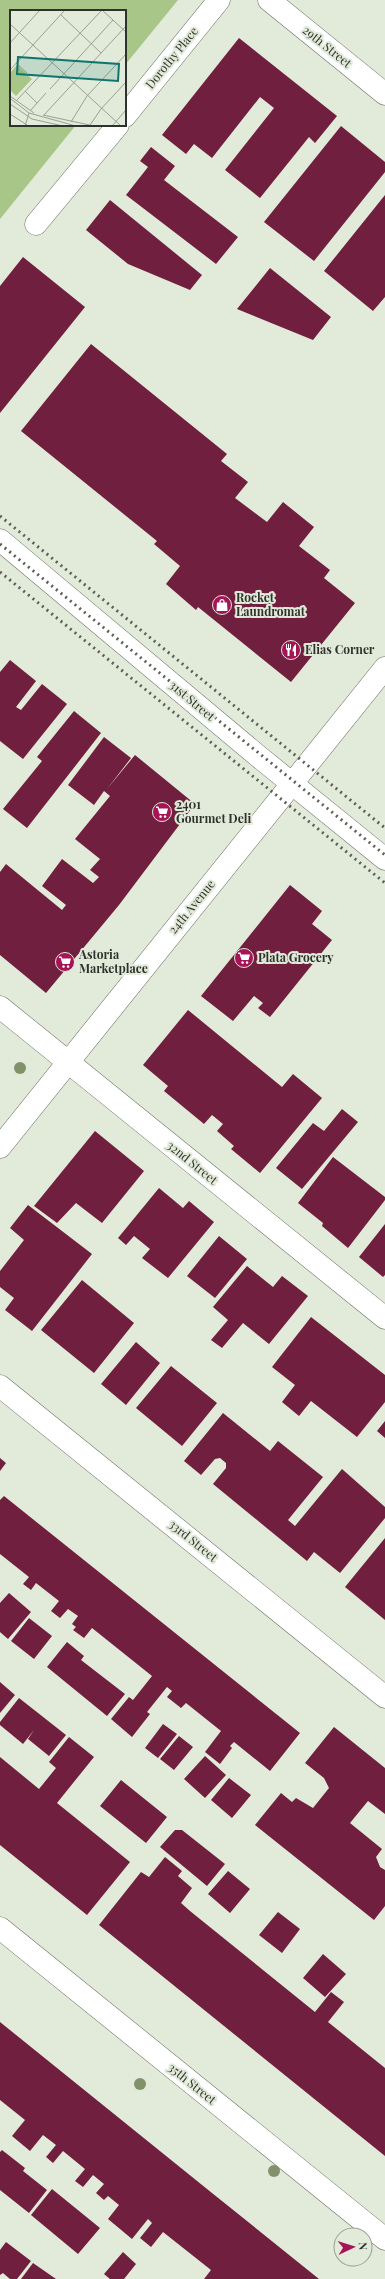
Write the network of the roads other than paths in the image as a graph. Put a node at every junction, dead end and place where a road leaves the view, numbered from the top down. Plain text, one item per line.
1 (219, 0) edge
2 (269, 0) edge
3 (385, 94) edge
4 (126, 115) edge
5 (117, 126) edge
6 (36, 224) dead end
7 (0, 540) edge
8 (385, 668) edge
9 (292, 784) junction
10 (385, 859) edge
11 (0, 1007) edge
12 (67, 1062) junction
13 (0, 1147) edge
14 (385, 1318) edge
15 (0, 1386) edge
16 (385, 1697) edge
17 (0, 1928) edge
18 (385, 2239) edge

1 - 4 street, Dorothy Place
2 - 3 street, 29th Street
5 - 6 street
7 - 9 street, 31st Street
8 - 9 street, 24th Avenue
9 - 10 street, 31st Street
9 - 12 street, 24th Avenue
11 - 12 street, 32nd Street
12 - 13 street, 24th Avenue
12 - 14 street, 32nd Street
15 - 16 street, 33rd Street
17 - 18 street, 35th Street

